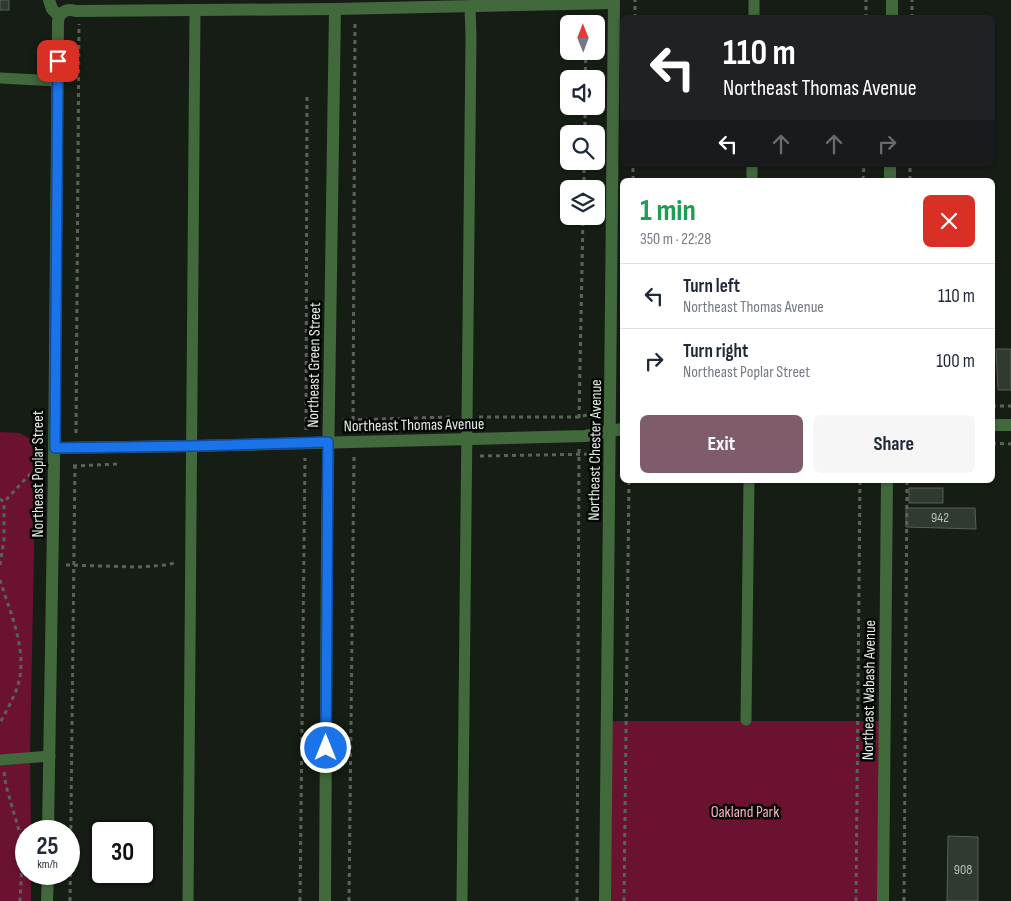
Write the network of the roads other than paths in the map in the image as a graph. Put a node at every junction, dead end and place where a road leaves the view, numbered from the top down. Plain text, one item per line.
1 (49, 0) edge
2 (754, 0) edge
3 (892, 0) edge
4 (614, 2) edge
5 (470, 6) junction
6 (335, 9) junction
7 (195, 10) junction
8 (754, 15) edge
9 (892, 15) edge
10 (59, 16) junction
11 (0, 78) edge
12 (57, 81) junction
13 (995, 425) edge
14 (1011, 425) edge
15 (616, 430) edge
16 (468, 439) junction
17 (328, 442) junction
18 (193, 446) junction
19 (55, 448) junction
20 (748, 483) edge
21 (887, 483) edge
22 (746, 720) dead end
23 (50, 756) junction
24 (1, 760) edge
25 (48, 820) edge
26 (48, 885) edge
27 (47, 901) edge
28 (188, 901) edge
29 (326, 901) edge
30 (462, 901) edge
31 (605, 901) edge
32 (883, 901) edge

1 - 10 street
2 - 8 lane
3 - 9 street
4 - 5 street
4 - 15 street, Northeast Chester Avenue
5 - 6 street
5 - 16 lane
6 - 7 street
6 - 17 street, Northeast Green Street
7 - 10 street
7 - 18 lane
10 - 12 street, Northeast Poplar Street
11 - 12 lane
12 - 19 street, Northeast Poplar Street
13 - 14 street
15 - 16 street, Northeast Thomas Avenue
15 - 31 street, Northeast Chester Avenue
16 - 17 street, Northeast Thomas Avenue
16 - 30 lane
17 - 18 street, Northeast Thomas Avenue
17 - 29 street, Northeast Green Street
18 - 19 street, Northeast Thomas Avenue
18 - 28 lane
19 - 23 street, Northeast Poplar Street
20 - 22 lane
21 - 32 street, Northeast Wabash Avenue
23 - 24 lane
23 - 25 street, Northeast Poplar Street
26 - 27 street

